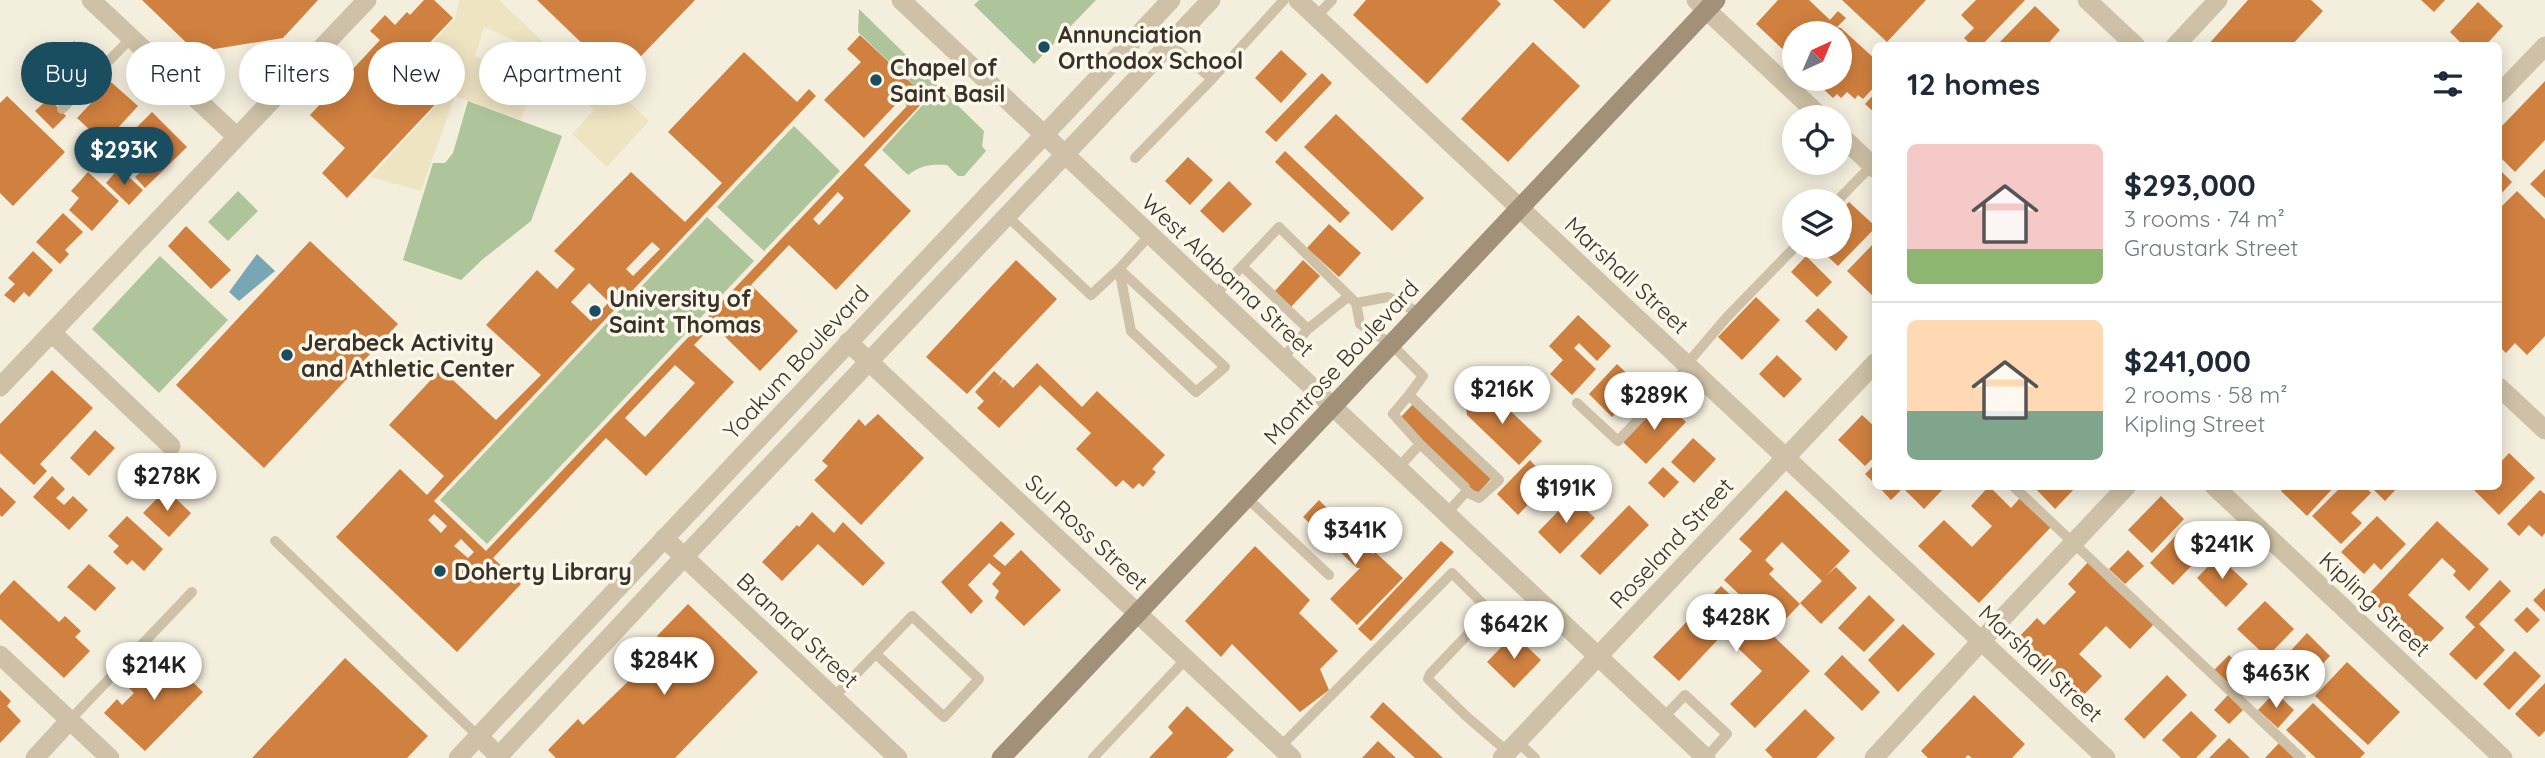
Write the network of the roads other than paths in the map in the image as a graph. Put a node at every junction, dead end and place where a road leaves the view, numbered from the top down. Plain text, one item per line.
1 (91, 0) edge
2 (367, 0) edge
3 (901, 0) edge
4 (1171, 0) edge
5 (1211, 0) edge
6 (1284, 0) edge
7 (1298, 0) edge
8 (1332, 0) edge
9 (2087, 0) edge
10 (2218, 0) edge
11 (1706, 3) edge
12 (1316, 17) junction
13 (131, 38) junction
14 (2132, 42) edge
15 (2179, 42) edge
16 (1170, 44) junction
17 (2545, 46) edge
18 (1212, 79) junction
19 (2502, 91) edge
20 (1809, 105) edge
21 (62, 109) dead end
22 (1043, 135) junction
23 (237, 137) junction
24 (1852, 146) edge
25 (1065, 155) junction
26 (1135, 158) dead end
27 (1872, 165) edge
28 (1872, 169) edge
29 (1850, 189) edge
30 (1519, 208) junction
31 (1007, 216) junction
32 (1150, 235) junction
33 (1783, 259) edge
34 (1242, 267) junction
35 (1119, 269) junction
36 (1214, 296) junction
37 (1353, 299) junction
38 (1420, 313) junction
39 (1308, 329) junction
40 (52, 333) junction
41 (848, 342) junction
42 (1391, 344) junction
43 (1282, 359) junction
44 (869, 361) junction
45 (1688, 366) junction
46 (1872, 366) edge
47 (0, 387) edge
48 (2502, 390) edge
49 (1409, 395) junction
50 (1577, 403) dead end
51 (1332, 407) junction
52 (2545, 430) edge
53 (1420, 444) junction
54 (172, 446) dead end
55 (1786, 458) junction
56 (1398, 468) junction
57 (2017, 490) edge
58 (2123, 490) edge
59 (2218, 490) edge
60 (1466, 492) junction
61 (1247, 498) junction
62 (1446, 514) junction
63 (664, 538) junction
64 (275, 541) dead end
65 (2073, 543) junction
66 (684, 557) junction
67 (1329, 575) dead end
68 (192, 592) dead end
69 (1137, 613) junction
70 (1981, 641) junction
71 (876, 654) junction
72 (0, 655) edge
73 (1598, 656) junction
74 (1186, 659) junction
75 (834, 697) junction
76 (1663, 718) junction
77 (70, 720) junction
78 (478, 736) junction
79 (1509, 750) edge
80 (1286, 753) edge
81 (499, 757) edge
82 (35, 758) edge
83 (110, 758) edge
84 (458, 758) edge
85 (898, 758) edge
86 (1001, 758) edge
87 (1093, 758) edge
88 (1535, 758) edge
89 (1706, 758) edge
90 (1874, 758) edge
91 (2106, 758) edge
92 (2301, 758) edge
93 (2502, 758) edge

1 - 13 street
2 - 23 street
3 - 22 street, West Alabama Street
4 - 22 street, Yoakum Boulevard
5 - 16 street
6 - 18 lane
7 - 12 street, Marshall Street
8 - 12 lane
9 - 14 street
10 - 15 street
11 - 20 street
11 - 30 main road, Montrose Boulevard
12 - 30 street, Marshall Street
13 - 21 lane
13 - 23 street
16 - 18 lane
16 - 25 street
17 - 19 street
18 - 26 lane
22 - 25 street, West Alabama Street
22 - 41 street, Yoakum Boulevard
23 - 40 street
24 - 27 street
25 - 31 street
25 - 32 street, West Alabama Street
28 - 29 lane
30 - 38 main road, Montrose Boulevard
30 - 45 street, Marshall Street
31 - 35 lane
31 - 44 street
32 - 35 lane
32 - 36 street, West Alabama Street
33 - 45 lane
34 - 36 lane
34 - 37 lane
34 - 39 lane
35 - 35 lane
36 - 43 street, West Alabama Street
37 - 38 lane
37 - 39 lane
37 - 42 lane
38 - 42 main road, Montrose Boulevard
39 - 43 lane
40 - 47 street
40 - 54 street
41 - 44 street, Sul Ross Street
41 - 63 street, Yoakum Boulevard
42 - 49 lane
42 - 51 main road, Montrose Boulevard
43 - 51 street, West Alabama Street
44 - 66 street
44 - 69 street, Sul Ross Street
45 - 50 lane
45 - 55 street, Marshall Street
46 - 55 street, Roseland Street
48 - 52 street
49 - 53 lane
49 - 60 lane
51 - 56 street, West Alabama Street
51 - 61 main road, Montrose Boulevard
53 - 56 lane
53 - 60 lane
55 - 70 street, Marshall Street
55 - 73 street, Roseland Street
56 - 62 street, West Alabama Street
57 - 65 lane
58 - 65 street
59 - 93 street, Kipling Street
60 - 62 lane
61 - 67 lane
61 - 69 main road, Montrose Boulevard
62 - 73 street, West Alabama Street
63 - 66 street, Branard Street
63 - 78 street, Yoakum Boulevard
64 - 78 lane
65 - 70 street
65 - 92 lane
66 - 75 street, Branard Street
66 - 81 street
68 - 77 lane
69 - 74 street, Sul Ross Street
69 - 86 main road, Montrose Boulevard
70 - 90 street
70 - 91 street, Marshall Street
71 - 71 lane
71 - 75 lane
72 - 77 street
73 - 76 street, West Alabama Street
73 - 79 street, Roseland Street
74 - 80 street, Sul Ross Street
74 - 87 lane
75 - 85 street, Branard Street
76 - 89 street, West Alabama Street
76 - 89 lane
77 - 82 street
77 - 83 street
78 - 81 street
78 - 84 street, Yoakum Boulevard
79 - 80 lane
79 - 88 lane

